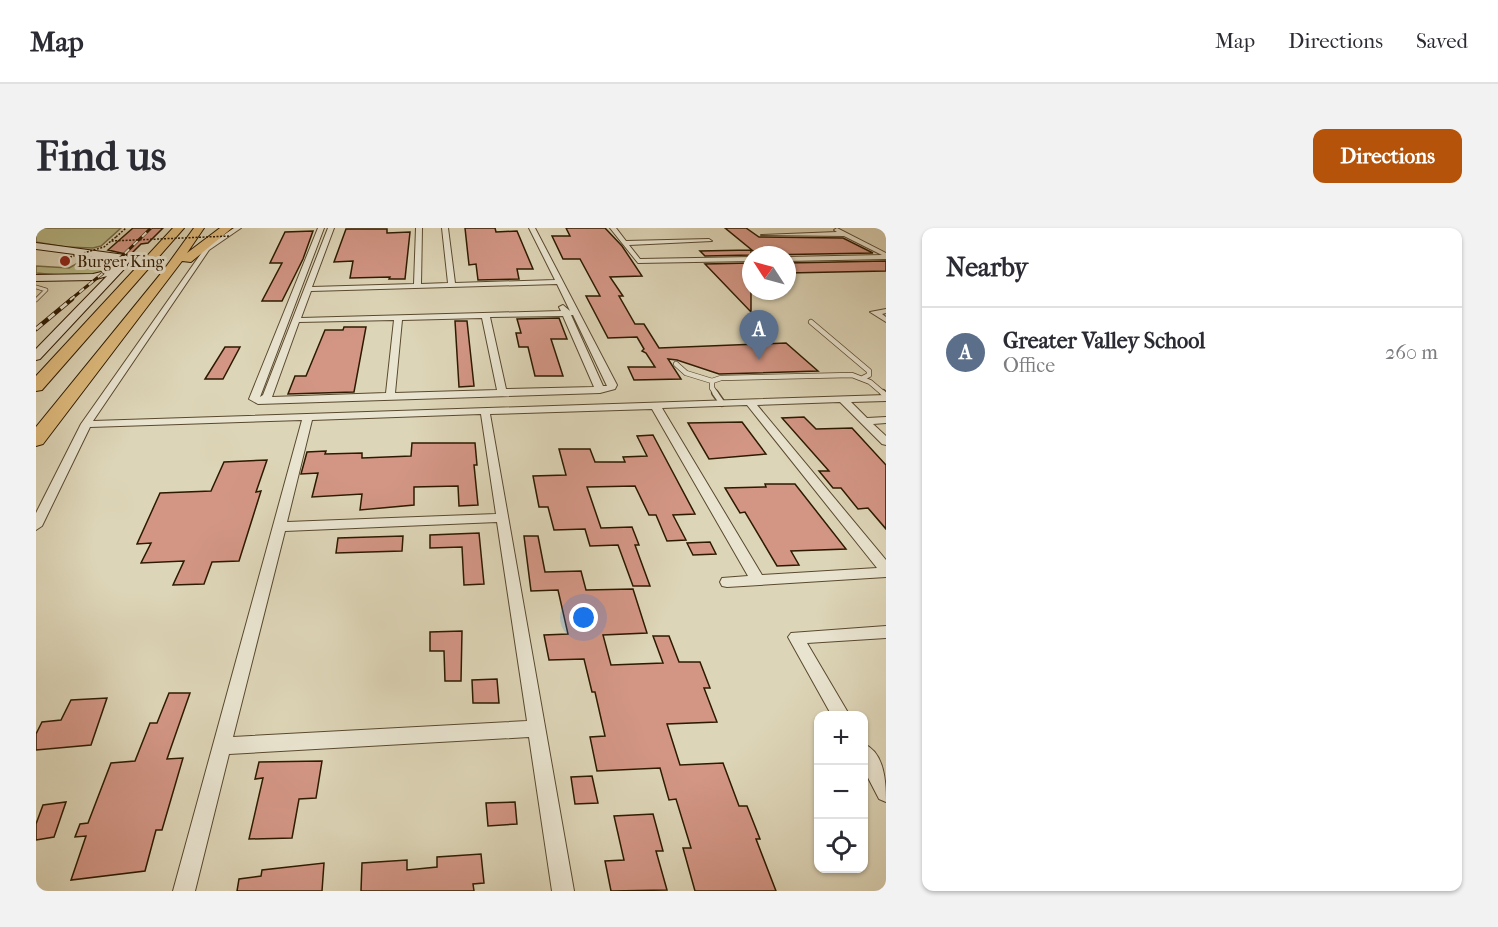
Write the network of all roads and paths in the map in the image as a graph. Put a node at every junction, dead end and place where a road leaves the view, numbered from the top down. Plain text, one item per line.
1 (126, 228) edge
2 (179, 228) edge
3 (199, 228) edge
4 (238, 228) edge
5 (321, 228) edge
6 (331, 228) edge
7 (419, 228) edge
8 (445, 228) edge
9 (613, 228) edge
10 (833, 228) edge
11 (229, 232) edge
12 (530, 232) edge
13 (844, 234) junction
14 (765, 235) dead end
15 (111, 241) junction
16 (709, 241) dead end
17 (624, 243) junction
18 (36, 246) edge
19 (129, 254) junction
20 (886, 256) edge
21 (70, 257) dead end
22 (742, 259) edge
23 (796, 259) edge
24 (117, 271) junction
25 (167, 274) junction
26 (36, 278) edge
27 (68, 278) junction
28 (550, 282) junction
29 (560, 282) junction
30 (106, 284) junction
31 (452, 285) junction
32 (417, 286) junction
33 (36, 287) edge
34 (121, 289) junction
35 (310, 289) junction
36 (36, 300) edge
37 (886, 311) edge
38 (566, 313) junction
39 (576, 313) junction
40 (486, 316) junction
41 (398, 317) junction
42 (298, 320) junction
43 (886, 320) edge
44 (811, 322) dead end
45 (36, 356) edge
46 (676, 363) dead end
47 (863, 378) junction
48 (712, 381) junction
49 (36, 386) edge
50 (600, 390) junction
51 (502, 393) junction
52 (390, 396) junction
53 (886, 397) edge
54 (842, 399) junction
55 (262, 400) junction
56 (749, 402) junction
57 (722, 403) junction
58 (655, 405) junction
59 (485, 411) junction
60 (308, 417) junction
61 (252, 419) junction
62 (886, 420) edge
63 (864, 421) junction
64 (86, 424) junction
65 (36, 440) edge
66 (886, 442) edge
67 (502, 518) junction
68 (36, 526) edge
69 (279, 527) junction
70 (886, 571) edge
71 (758, 580) junction
72 (727, 582) dead end
73 (886, 632) edge
74 (839, 711) edge
75 (537, 728) junction
76 (222, 746) junction
77 (868, 760) edge
78 (886, 792) edge
79 (184, 891) edge
80 (563, 891) edge

1 - 15 path, bridge
2 - 34 highway
3 - 25 highway
4 - 64 street
5 - 55 street
6 - 35 street
7 - 32 street
8 - 31 street
9 - 17 street
10 - 13 street
11 - 15 path, bridge
11 - 25 highway
12 - 28 street
12 - 29 street
13 - 14 street
13 - 20 street
15 - 21 path, bridge
16 - 17 street
17 - 22 street
18 - 19 street
19 - 24 street
19 - 34 highway
20 - 23 street
24 - 27 street
24 - 30 street
25 - 65 highway
26 - 27 street
27 - 30 street
28 - 29 street
28 - 31 street
28 - 38 street
29 - 39 street
30 - 45 street
31 - 32 street
32 - 35 street
33 - 36 lane
34 - 49 highway
35 - 42 street
37 - 43 street
38 - 39 street
38 - 40 street
38 - 50 street
39 - 50 street
40 - 41 street
40 - 51 street
41 - 42 street
41 - 52 street
42 - 55 street
44 - 47 lane
46 - 48 lane
47 - 48 lane
47 - 53 lane
48 - 57 lane
50 - 51 street
51 - 52 street
52 - 55 street
53 - 54 street
54 - 56 street
54 - 63 street
55 - 61 street
56 - 57 street
56 - 70 street
57 - 58 street
58 - 59 street
58 - 71 street
59 - 60 street
59 - 67 street
60 - 61 street
60 - 69 street
61 - 64 street
62 - 63 street
63 - 66 street
64 - 68 street
67 - 69 street
67 - 75 street
69 - 76 street
70 - 71 street
71 - 72 street
73 - 74 street
75 - 76 street
75 - 80 street
76 - 79 street
77 - 78 street

